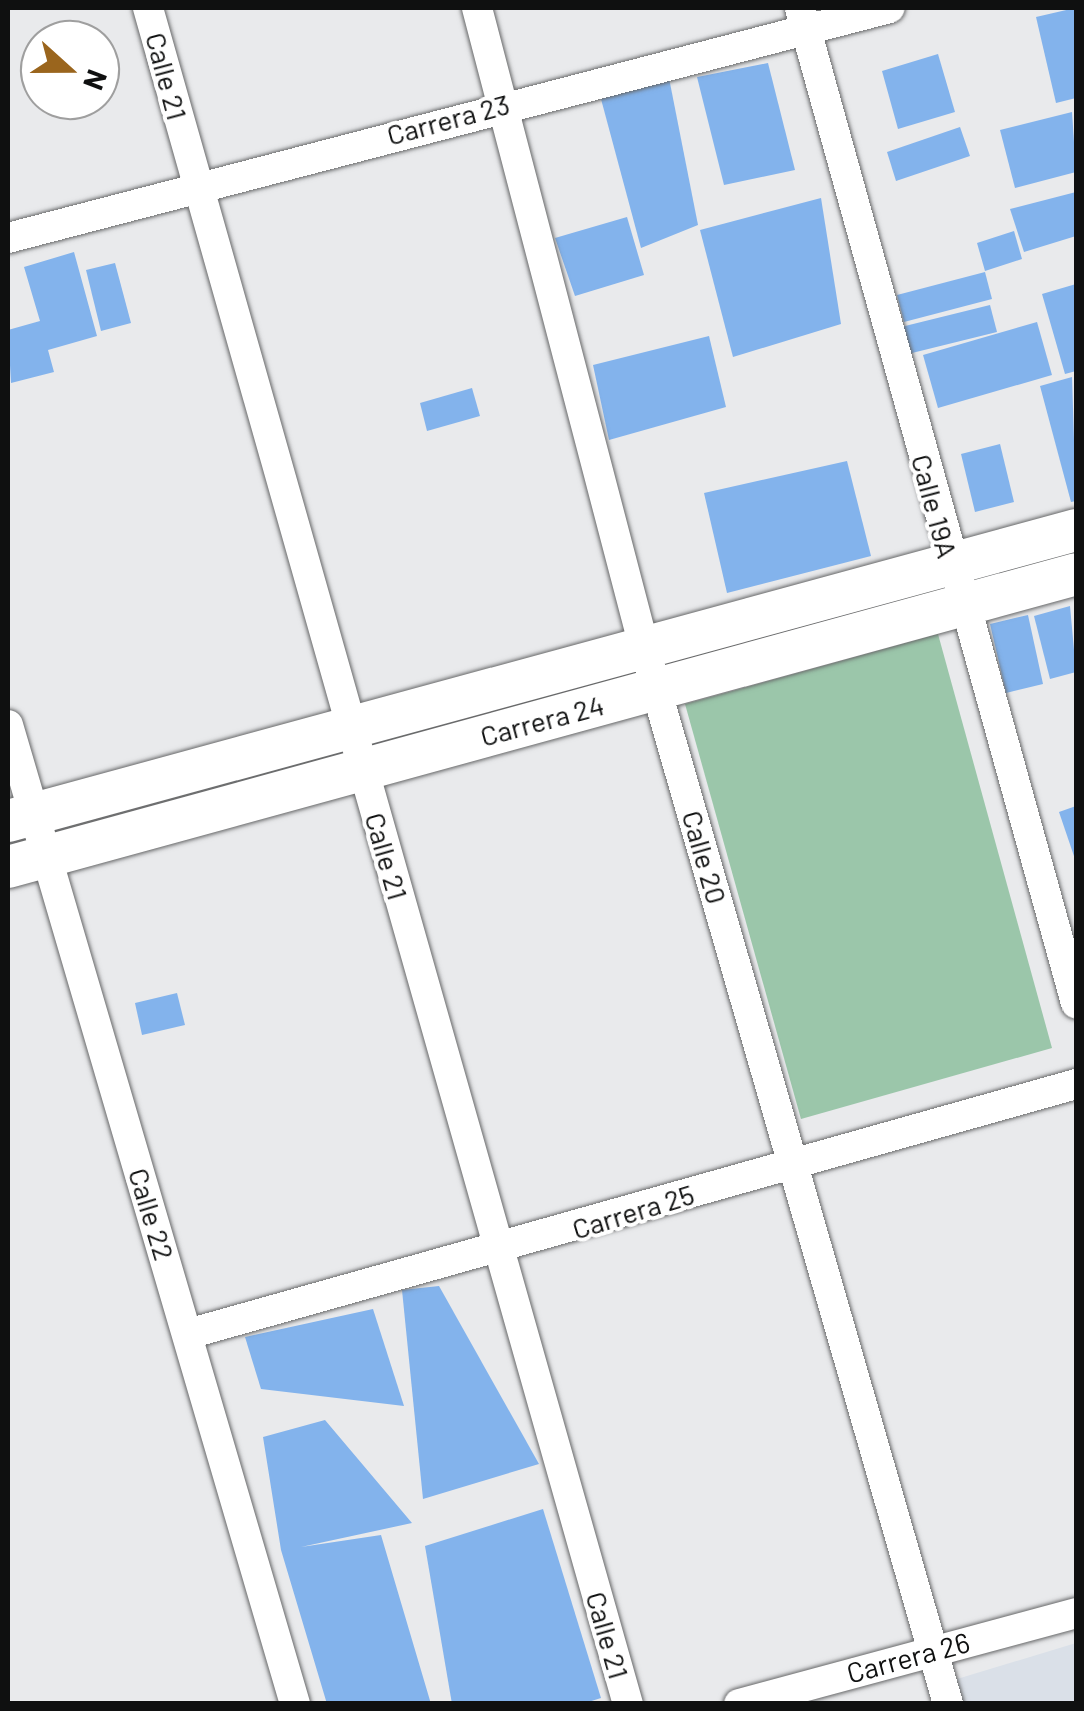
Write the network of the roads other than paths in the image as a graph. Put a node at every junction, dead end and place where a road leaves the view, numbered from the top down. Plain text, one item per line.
1 (148, 8) edge
2 (477, 8) edge
3 (890, 8) edge
4 (804, 19) edge
5 (504, 104) junction
6 (196, 187) junction
7 (8, 238) edge
8 (1076, 530) edge
9 (951, 564) junction
10 (1076, 574) edge
11 (964, 604) junction
12 (644, 647) junction
13 (657, 689) junction
14 (8, 725) edge
15 (354, 726) junction
16 (362, 769) junction
17 (19, 817) edge
18 (26, 862) edge
19 (1076, 1003) edge
20 (1076, 1084) edge
21 (793, 1163) junction
22 (500, 1250) junction
23 (188, 1334) junction
24 (1076, 1613) edge
25 (933, 1649) junction
26 (295, 1704) edge
27 (628, 1704) edge
28 (739, 1704) edge
29 (948, 1704) edge

1 - 6 street, Calle 21
2 - 5 street, Calle 20
3 - 4 street, Carrera 23
4 - 5 street, Carrera 23
4 - 9 street, Calle 19A
5 - 6 street, Carrera 23
5 - 12 street, Calle 20
6 - 7 street, Carrera 23
6 - 15 street, Calle 21
8 - 9 street, Carrera 24
9 - 11 street, Calle 19A
9 - 12 street, Carrera 24
10 - 11 street, Carrera 24
11 - 13 street, Carrera 24
11 - 19 street, Calle 19A
12 - 13 street, Calle 20
12 - 15 street, Carrera 24
13 - 16 street, Carrera 24
13 - 21 street, Calle 20
14 - 17 street, Calle 22
15 - 16 street, Calle 21
15 - 17 street, Carrera 24
16 - 18 street, Carrera 24
16 - 22 street, Calle 21
17 - 18 street, Calle 22
18 - 23 street, Calle 22
20 - 21 street, Carrera 25
21 - 22 street, Carrera 25
21 - 25 street, Calle 20
22 - 23 street, Carrera 25
22 - 27 street, Calle 21
23 - 26 street, Calle 22
24 - 25 street, Carrera 26
25 - 28 street, Carrera 26
25 - 29 street, Calle 20

